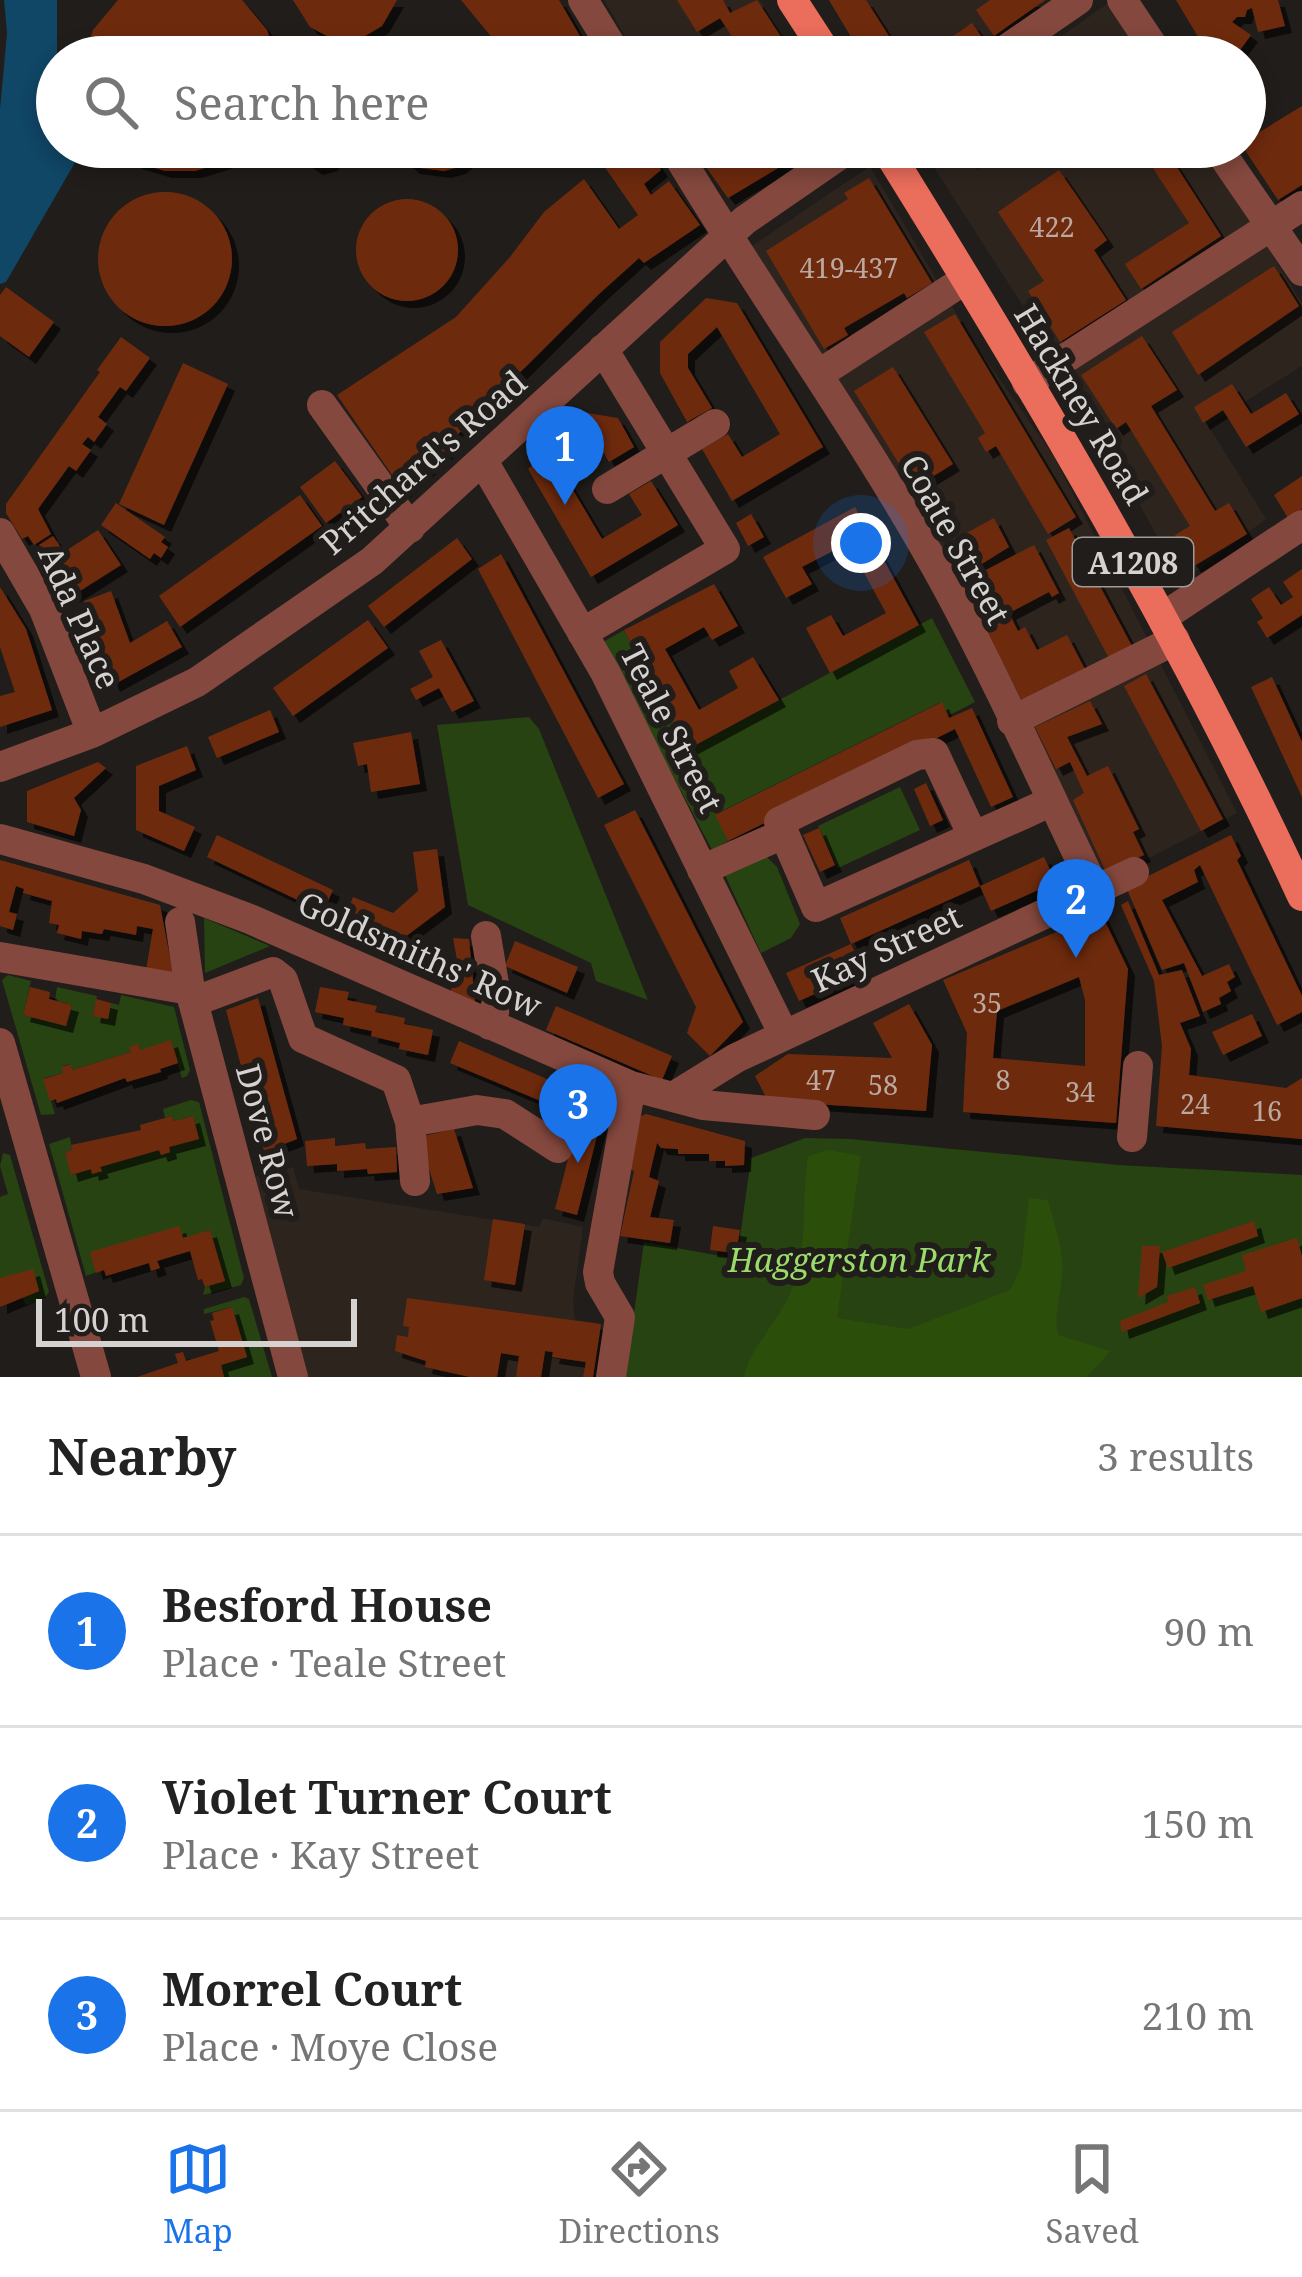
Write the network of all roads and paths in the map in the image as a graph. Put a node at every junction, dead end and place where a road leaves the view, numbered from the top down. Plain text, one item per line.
1 (583, 0) edge
2 (1078, 0) edge
3 (1122, 0) edge
4 (799, 3) edge
5 (605, 36) edge
6 (818, 36) edge
7 (1026, 36) edge
8 (1146, 36) edge
9 (685, 168) edge
10 (821, 168) edge
11 (898, 168) edge
12 (1231, 168) edge
13 (1302, 206) edge
14 (1270, 225) junction
15 (728, 240) junction
16 (1302, 271) edge
17 (966, 279) junction
18 (603, 349) junction
19 (819, 374) junction
20 (1027, 383) junction
21 (322, 405) dead end
22 (715, 424) dead end
23 (667, 453) junction
24 (483, 461) junction
25 (608, 489) dead end
26 (1302, 525) edge
27 (410, 528) junction
28 (0, 533) edge
29 (1169, 628) junction
30 (582, 633) junction
31 (1012, 721) junction
32 (92, 733) junction
33 (0, 767) edge
34 (1052, 801) junction
35 (784, 834) junction
36 (974, 836) junction
37 (0, 839) edge
38 (702, 870) junction
39 (1134, 872) dead end
40 (1095, 890) junction
41 (1302, 896) edge
42 (180, 922) dead end
43 (486, 936) dead end
44 (0, 957) edge
45 (191, 996) junction
46 (490, 1025) junction
47 (784, 1035) junction
48 (0, 1043) edge
49 (1138, 1066) dead end
50 (631, 1087) junction
51 (673, 1097) junction
52 (814, 1115) dead end
53 (410, 1121) junction
54 (1132, 1137) dead end
55 (558, 1148) dead end
56 (415, 1181) dead end
57 (96, 1377) edge
58 (293, 1377) edge
59 (611, 1377) edge

1 - 5 street
2 - 7 street
3 - 8 street
4 - 6 main road
9 - 15 street, Coate Street
10 - 15 street, Pritchard's Road
11 - 17 main road, Hackney Road / A1208
12 - 14 street
13 - 14 street
14 - 16 street
14 - 20 street
15 - 18 street, Pritchard's Road
15 - 19 street, Coate Street
17 - 19 street
17 - 20 main road, Hackney Road / A1208
18 - 23 street
18 - 24 street, Pritchard's Road
19 - 31 street, Coate Street
20 - 29 main road, Hackney Road / A1208
21 - 27 street
22 - 23 street
23 - 25 street
23 - 30 street
24 - 27 street, Pritchard's Road
24 - 30 street, Teale Street
26 - 29 street
27 - 32 street, Pritchard's Road
28 - 32 street, Ada Place
29 - 31 street
29 - 41 main road, Hackney Road / A1208
30 - 38 street, Teale Street
31 - 34 street, Coate Street
32 - 33 street, Pritchard's Road
34 - 36 street
34 - 40 street, Coate Street
35 - 36 street
35 - 36 street
35 - 38 street
37 - 46 street, Goldsmiths' Row
38 - 47 street, Teale Street
39 - 40 street, Kay Street
40 - 47 street, Kay Street
42 - 45 street, Dove Row
43 - 46 street
44 - 45 street
45 - 53 street
45 - 58 street, Dove Row
46 - 50 street, Goldsmiths' Row
47 - 51 street, Kay Street
48 - 57 street
49 - 54 street
50 - 51 street, Goldsmiths' Row
50 - 59 street
51 - 52 street, Goldsmiths' Row
53 - 55 street
53 - 56 street

